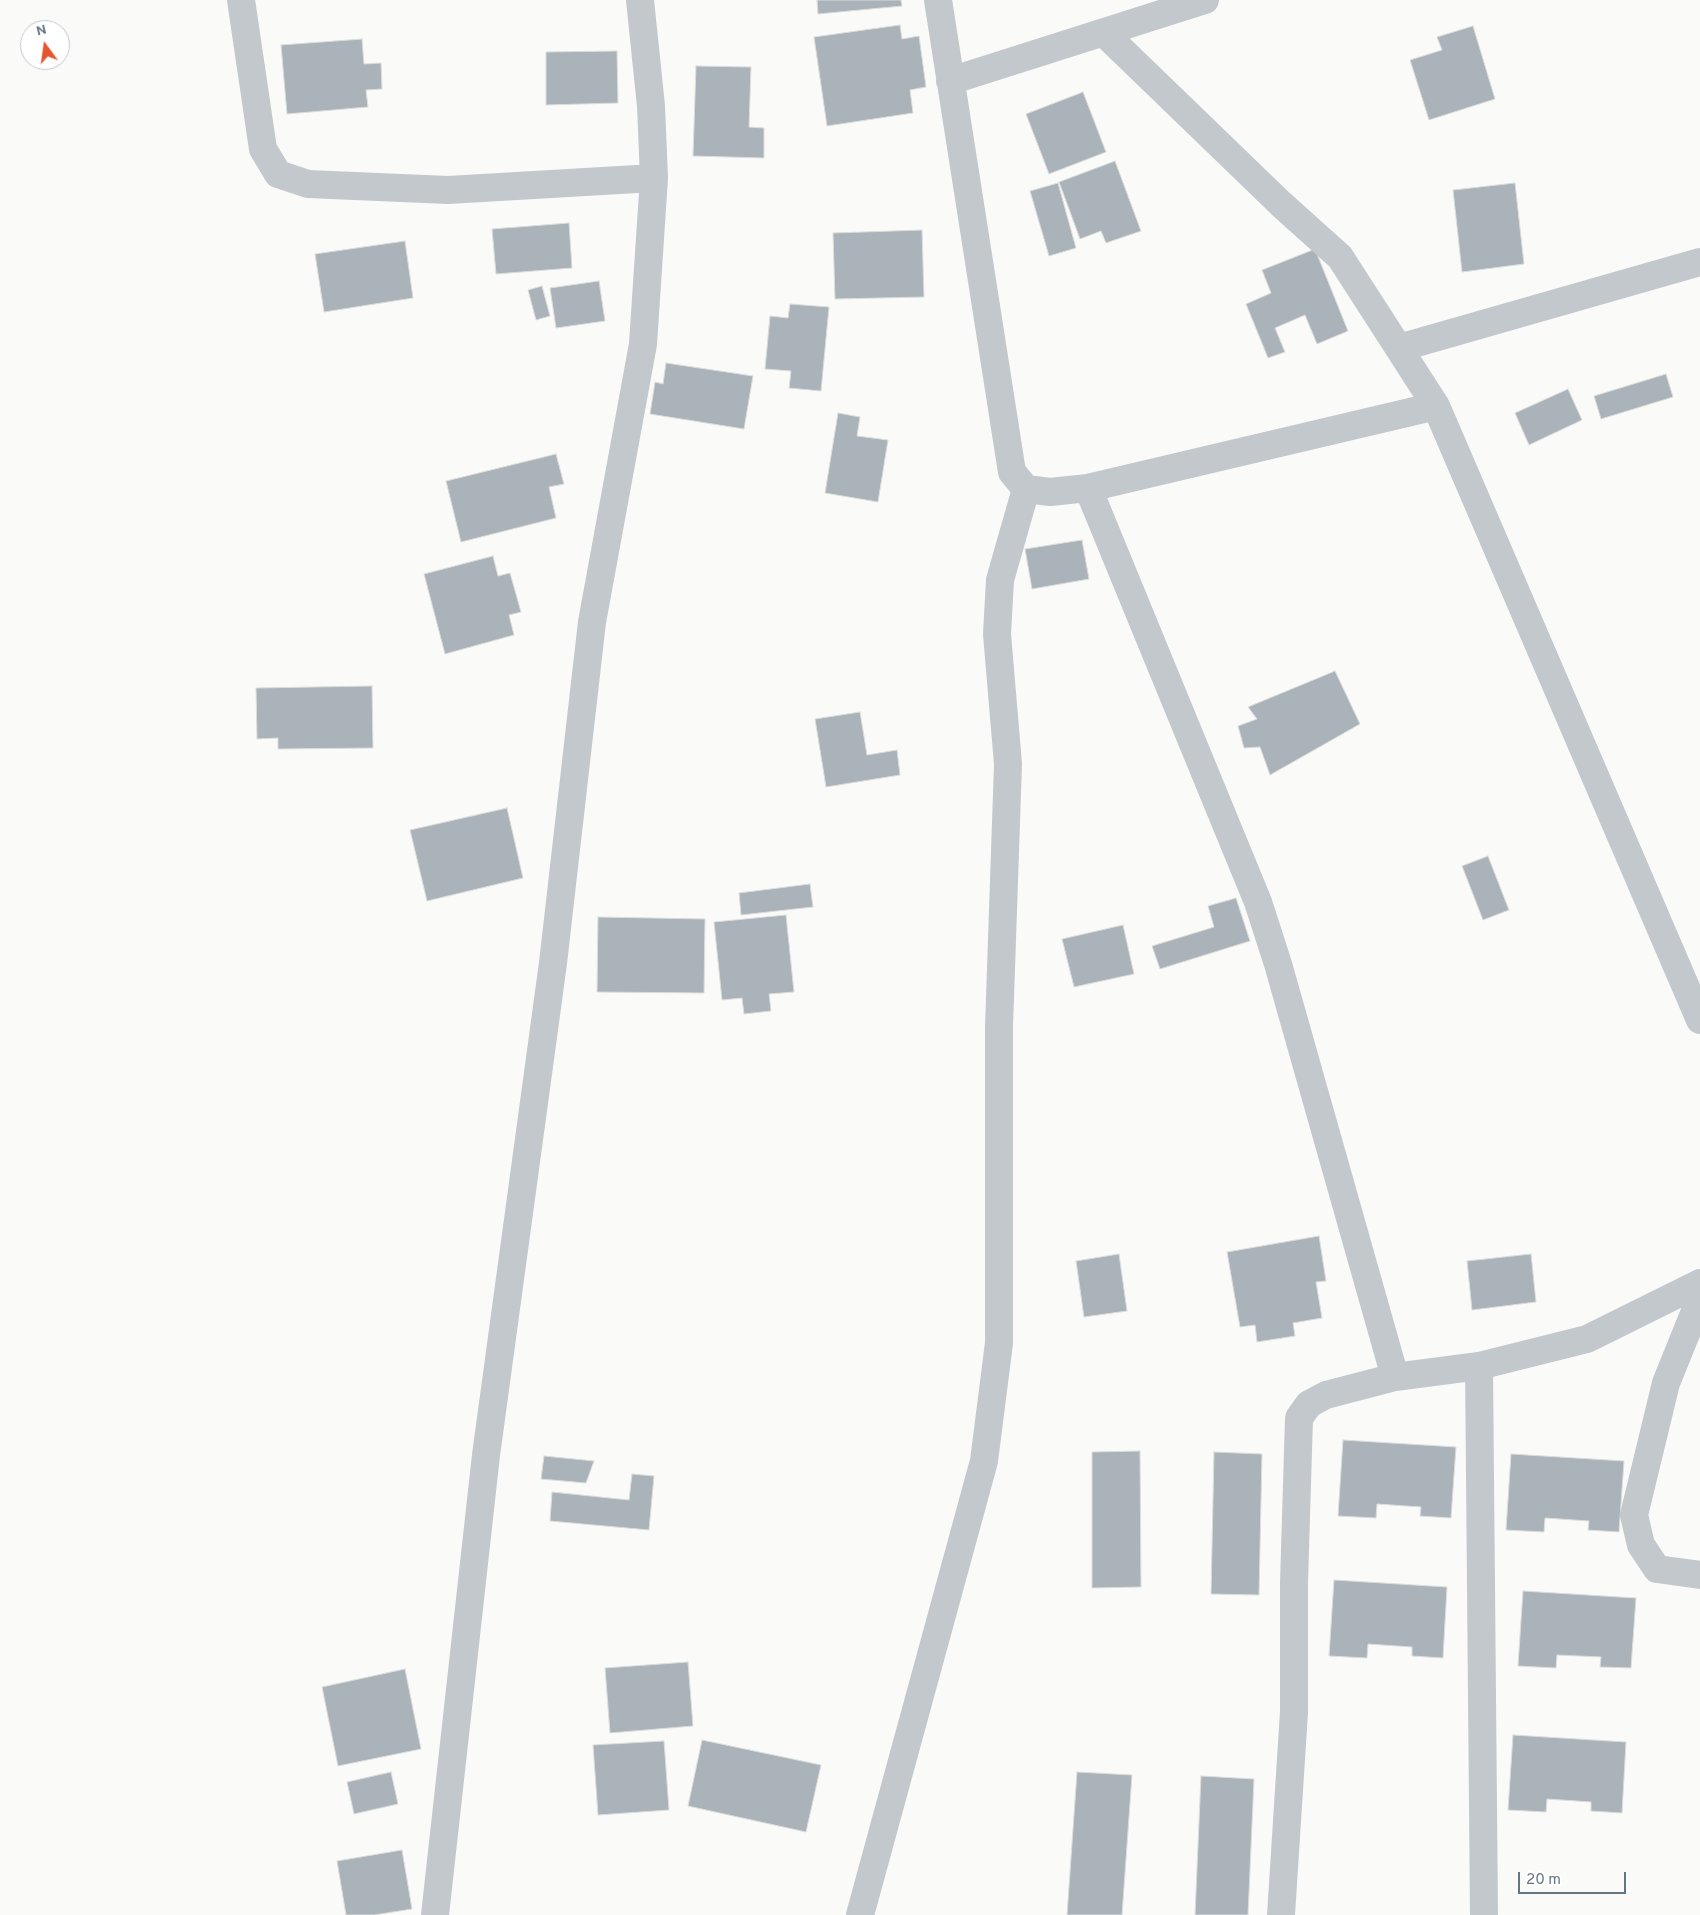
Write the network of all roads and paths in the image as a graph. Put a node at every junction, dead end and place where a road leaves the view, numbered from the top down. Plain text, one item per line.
1 (241, 0) edge
2 (640, 0) edge
3 (938, 0) edge
4 (1205, 0) edge
5 (1104, 32) junction
6 (950, 81) junction
7 (654, 178) junction
8 (1700, 262) edge
9 (1399, 348) junction
10 (1436, 406) junction
11 (1088, 488) junction
12 (1026, 489) junction
13 (1700, 1020) edge
14 (1700, 1283) edge
15 (1700, 1299) edge
16 (1479, 1366) junction
17 (1395, 1377) junction
18 (1700, 1575) edge
19 (435, 1915) edge
20 (860, 1915) edge
21 (1281, 1915) edge
22 (1484, 1915) edge

1 - 7 street
2 - 7 street
3 - 6 street
4 - 5 street
5 - 6 street
5 - 9 street
6 - 12 street
7 - 19 street
8 - 9 street
9 - 10 street
10 - 11 street
10 - 13 street
11 - 12 street
11 - 17 street
12 - 20 street
14 - 16 street
15 - 18 street
16 - 17 street
16 - 22 street
17 - 21 street

